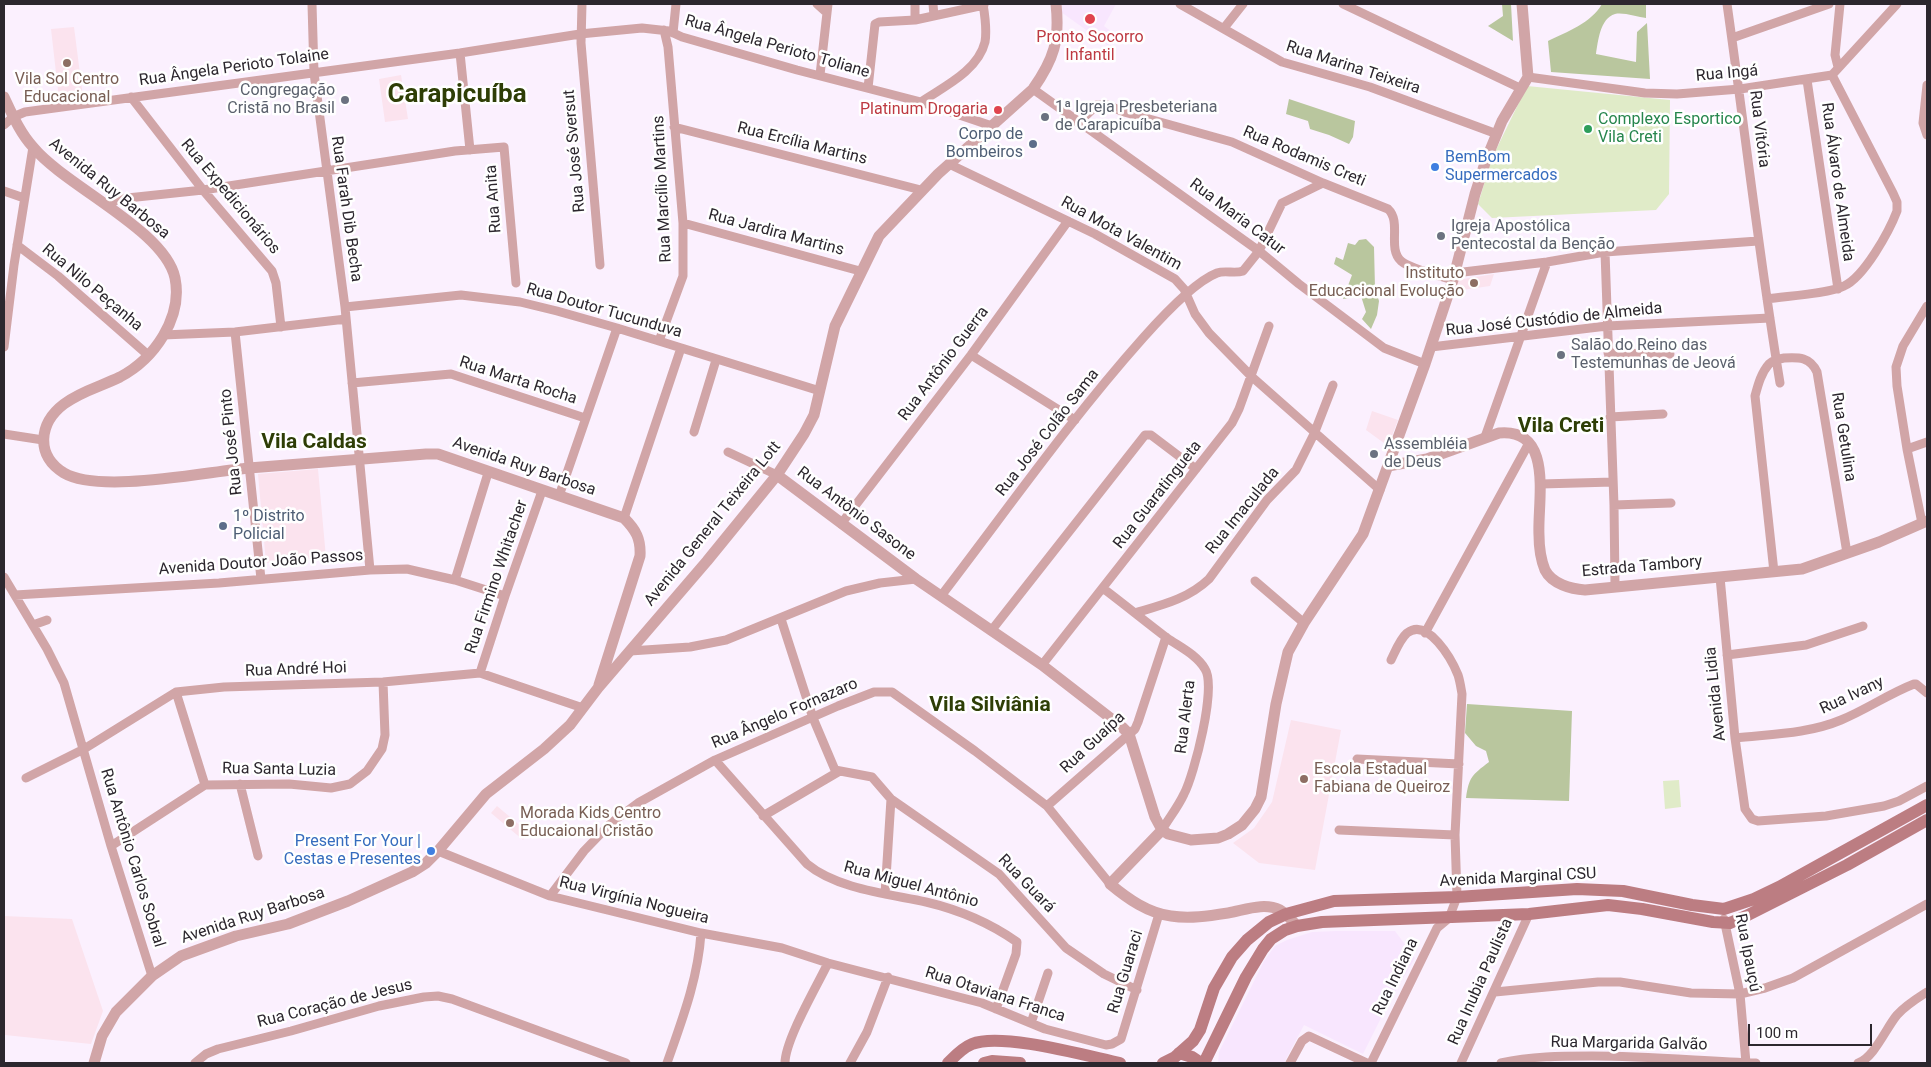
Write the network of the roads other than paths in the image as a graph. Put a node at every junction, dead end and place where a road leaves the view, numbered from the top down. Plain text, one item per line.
1 (312, 4) edge
2 (582, 4) edge
3 (676, 4) edge
4 (817, 4) edge
5 (915, 4) edge
6 (933, 4) edge
7 (1056, 4) edge
8 (1180, 4) edge
9 (1243, 4) edge
10 (1343, 4) edge
11 (1522, 4) edge
12 (1727, 4) edge
13 (1829, 4) edge
14 (1840, 4) edge
15 (1897, 4) edge
16 (983, 5) edge
17 (828, 8) edge
18 (934, 16) junction
19 (915, 20) junction
20 (1224, 28) junction
21 (669, 32) junction
22 (580, 34) junction
23 (1732, 38) junction
24 (460, 53) junction
25 (1838, 67) junction
26 (314, 73) junction
27 (820, 75) junction
28 (1832, 75) junction
29 (1528, 77) junction
30 (1807, 80) junction
31 (1927, 85) edge
32 (868, 88) junction
33 (1520, 88) junction
34 (1033, 89) junction
35 (1740, 90) junction
36 (4, 97) edge
37 (131, 97) junction
38 (921, 102) junction
39 (13, 117) junction
40 (1078, 123) junction
41 (4, 125) edge
42 (992, 126) junction
43 (674, 127) junction
44 (1497, 134) junction
45 (1927, 135) edge
46 (33, 147) junction
47 (470, 150) junction
48 (949, 164) junction
49 (326, 171) junction
50 (1323, 183) junction
51 (203, 190) junction
52 (922, 190) junction
53 (4, 191) edge
54 (24, 198) junction
55 (107, 206) junction
56 (1068, 221) junction
57 (683, 223) junction
58 (1758, 241) junction
59 (17, 245) junction
60 (1259, 251) junction
61 (1605, 252) junction
62 (1548, 262) junction
63 (4, 263) edge
64 (14, 264) junction
65 (600, 265) dead end
66 (860, 271) junction
67 (1454, 277) junction
68 (516, 283) dead end
69 (1838, 288) junction
70 (1187, 294) junction
71 (1767, 298) junction
72 (1927, 306) edge
73 (344, 307) junction
74 (1770, 318) junction
75 (346, 319) junction
76 (1268, 326) dead end
77 (1607, 326) junction
78 (281, 327) junction
79 (618, 328) junction
80 (235, 332) junction
81 (163, 335) junction
82 (1522, 337) junction
83 (658, 341) junction
84 (4, 347) edge
85 (1430, 347) junction
86 (681, 348) junction
87 (1608, 353) junction
88 (1670, 354) dead end
89 (148, 355) junction
90 (971, 355) junction
91 (1776, 359) junction
92 (716, 360) junction
93 (1425, 364) junction
94 (1251, 376) junction
95 (352, 383) junction
96 (1780, 383) dead end
97 (1333, 385) dead end
98 (820, 391) junction
99 (1663, 414) dead end
100 (1610, 417) junction
101 (585, 418) junction
102 (1075, 420) junction
103 (694, 432) dead end
104 (4, 434) edge
105 (1314, 434) junction
106 (1485, 437) junction
107 (43, 440) junction
108 (1927, 442) edge
109 (1529, 443) junction
110 (1907, 449) junction
111 (728, 452) dead end
112 (358, 460) junction
113 (1388, 466) junction
114 (249, 468) junction
115 (1196, 469) junction
116 (488, 473) junction
117 (777, 475) junction
118 (1613, 482) junction
119 (1541, 484) junction
120 (1380, 490) junction
121 (542, 491) junction
122 (559, 496) junction
123 (1671, 503) dead end
124 (1614, 505) junction
125 (624, 518) junction
126 (1924, 522) edge
127 (841, 524) junction
128 (1848, 554) junction
129 (370, 570) junction
130 (1774, 572) junction
131 (1720, 576) junction
132 (4, 577) edge
133 (261, 579) junction
134 (916, 579) junction
135 (455, 580) junction
136 (1254, 581) dead end
137 (1615, 586) junction
138 (1104, 589) junction
139 (15, 595) junction
140 (504, 596) junction
141 (941, 596) junction
142 (1135, 613) junction
143 (782, 618) junction
144 (47, 620) dead end
145 (1304, 623) junction
146 (33, 625) junction
147 (1863, 626) dead end
148 (991, 631) junction
149 (1425, 633) junction
150 (1166, 637) junction
151 (630, 651) junction
152 (1727, 655) junction
153 (1391, 660) dead end
154 (1042, 666) junction
155 (480, 673) junction
156 (383, 682) junction
157 (1925, 687) edge
158 (598, 688) junction
159 (176, 692) junction
160 (583, 708) junction
161 (813, 718) junction
162 (1129, 734) junction
163 (1735, 738) junction
164 (84, 749) junction
165 (1357, 759) dead end
166 (715, 760) junction
167 (1459, 764) junction
168 (836, 770) junction
169 (26, 778) dead end
170 (240, 784) junction
171 (205, 785) junction
172 (1927, 786) edge
173 (891, 799) junction
174 (1927, 805) edge
175 (1047, 806) junction
176 (763, 816) junction
177 (1927, 820) edge
178 (1162, 830) junction
179 (1339, 830) dead end
180 (1455, 835) junction
181 (111, 846) junction
182 (438, 851) junction
183 (258, 856) dead end
184 (1110, 884) junction
185 (885, 894) junction
186 (550, 896) junction
187 (1927, 904) edge
188 (1453, 907) junction
189 (1724, 909) junction
190 (1159, 914) junction
191 (1286, 914) junction
192 (1529, 914) junction
193 (1724, 923) junction
194 (1297, 926) junction
195 (701, 933) junction
196 (828, 963) junction
197 (1048, 973) dead end
198 (152, 976) junction
199 (888, 977) junction
200 (1137, 990) junction
201 (1495, 992) junction
202 (1927, 992) edge
203 (1740, 994) junction
204 (996, 1009) junction
205 (1031, 1023) junction
206 (1045, 1029) junction
207 (1121, 1039) joint
208 (1040, 1047) junction
209 (1176, 1058) edge
210 (94, 1063) edge
211 (195, 1063) edge
212 (626, 1063) edge
213 (667, 1063) edge
214 (785, 1063) edge
215 (850, 1063) edge
216 (948, 1063) edge
217 (984, 1063) edge
218 (1020, 1063) edge
219 (1120, 1063) edge
220 (1164, 1063) edge
221 (1203, 1063) edge
222 (1290, 1063) edge
223 (1367, 1063) edge
224 (1371, 1063) edge
225 (1461, 1063) edge
226 (1501, 1063) edge
227 (1746, 1063) edge
228 (1756, 1063) edge
229 (1858, 1063) edge

1 - 26 street, Rua Farah Dib Becha
2 - 22 street, Rua José Sversut
3 - 21 street, Rua Marcílio Martins
4 - 17 street
5 - 19 street
6 - 18 street
7 - 34 street, Avenida General Teixeira Lott
8 - 20 street, Rua Marina Teixeira
9 - 20 street
10 - 33 street
11 - 29 street
12 - 23 street, Rua Vitória
13 - 23 street
14 - 25 street
15 - 25 street
16 - 18 street
16 - 38 street
17 - 27 street
18 - 19 street
19 - 32 street
20 - 44 street, Rua Marina Teixeira
21 - 22 street, Rua Ângela Perioto Toliane
21 - 27 street, Rua Ângela Perioto Toliane
21 - 43 street, Rua Marcílio Martins
22 - 24 street, Rua Ângela Perioto Toliane
22 - 65 street, Rua José Sversut
23 - 35 street, Rua Vitória
24 - 26 street, Rua Ângela Perioto Tolaine
24 - 47 street
25 - 28 street
26 - 37 street, Rua Ângela Perioto Tolaine
26 - 49 street, Rua Farah Dib Becha
27 - 32 street, Rua Ângela Perioto Toliane
28 - 30 street, Rua Ingá
28 - 69 street
29 - 33 street
29 - 35 street, Rua Ingá
30 - 35 street, Rua Ingá
30 - 69 street, Rua Álvaro de Almeida
31 - 45 street
32 - 38 street, Rua Ângela Perioto Toliane
33 - 44 street
34 - 40 street, Rua Maria Catur
34 - 42 street, Avenida General Teixeira Lott
35 - 58 street, Rua Vitória
36 - 39 street, Avenida Ruy Barbosa
37 - 39 street, Rua Ângela Perioto Tolaine
37 - 51 street, Rua Expedicionários
38 - 42 street, Rua Ângela Perioto Toliane
39 - 41 street
39 - 46 street, Avenida Ruy Barbosa
40 - 50 street, Rua Rodamis Creti
40 - 60 street, Rua Maria Catur
42 - 48 street, Avenida General Teixeira Lott
43 - 52 street, Rua Ercília Martins
43 - 57 street, Rua Marcílio Martins
44 - 67 street
46 - 54 street
46 - 55 street, Avenida Ruy Barbosa
47 - 49 street
47 - 68 street, Rua Anita
48 - 52 street, Avenida General Teixeira Lott
48 - 56 street, Rua Mota Valentim
49 - 51 street
49 - 73 street, Rua Farah Dib Becha
50 - 60 street, Rua José Colão Sama
50 - 67 street, Rua Rodamis Creti
51 - 55 street
51 - 78 street, Rua Expedicionários
52 - 66 street, Avenida General Teixeira Lott
53 - 54 street
54 - 59 street
55 - 81 street, Avenida Ruy Barbosa
56 - 70 street, Rua Mota Valentim
56 - 90 street, Rua Antônio Guerra
57 - 66 street, Rua Jardira Martins
57 - 83 street, Rua Marcílio Martins
58 - 61 street
58 - 71 street, Rua Vitória
59 - 64 street
59 - 89 street, Rua Nilo Peçanha
60 - 70 street, Rua José Colão Sama
60 - 93 street, Rua Maria Catur
61 - 62 street
61 - 77 street
62 - 67 street
62 - 82 street
63 - 64 street
64 - 84 street
66 - 98 street, Avenida General Teixeira Lott
67 - 85 street
69 - 71 street
70 - 94 street, Rua Mota Valentim
70 - 102 street, Rua José Colão Sama
71 - 74 street, Rua Vitória
72 - 110 street
73 - 75 street, Rua Farah Dib Becha
73 - 79 street, Rua Doutor Tucunduva
74 - 77 street, Rua José Custódio de Almeida
74 - 91 street, Rua Vitória
75 - 78 street
75 - 95 street, Rua Farah Dib Becha
76 - 94 street, Rua Guaratingueta
77 - 82 street, Rua José Custódio de Almeida
77 - 87 street
78 - 80 street
79 - 83 street, Rua Doutor Tucunduva
79 - 101 street
80 - 81 street
80 - 114 street, Rua José Pinto
81 - 89 street, Avenida Ruy Barbosa
82 - 85 street, Rua José Custódio de Almeida
82 - 106 street
83 - 86 street, Rua Doutor Tucunduva
85 - 93 street
86 - 92 street, Rua Doutor Tucunduva
86 - 125 street
87 - 88 street
87 - 100 street
89 - 107 street, Avenida Ruy Barbosa
90 - 102 street
90 - 127 street, Rua Antônio Guerra
91 - 96 street, Rua Vitória
91 - 128 street, Rua Getulina
91 - 130 street
92 - 98 street, Rua Doutor Tucunduva
92 - 103 street
93 - 113 street
94 - 105 street, Rua Mota Valentim
94 - 115 street, Rua Guaratingueta
95 - 101 street, Rua Marta Rocha
95 - 112 street, Rua Farah Dib Becha
97 - 105 street, Rua Imaculada
98 - 117 street, Avenida General Teixeira Lott
99 - 100 street
100 - 118 street
101 - 122 street
102 - 141 street, Rua José Colão Sama
104 - 107 street
105 - 120 street, Rua Mota Valentim
105 - 142 street, Rua Imaculada
106 - 109 street
106 - 113 street
107 - 114 street, Avenida Ruy Barbosa
108 - 110 street
109 - 119 street, Estrada Tambory
109 - 149 street
110 - 126 street
111 - 117 street
112 - 114 street, Avenida Ruy Barbosa
112 - 116 street, Avenida Ruy Barbosa
112 - 129 street, Rua Farah Dib Becha
113 - 120 street
114 - 133 street, Rua José Pinto
115 - 138 street, Rua Guaratingueta
115 - 148 street
116 - 121 street, Avenida Ruy Barbosa
116 - 135 street
117 - 127 street, Rua Antônio Sasone
117 - 151 street, Avenida General Teixeira Lott
118 - 119 street
118 - 124 street
119 - 137 street, Estrada Tambory
120 - 145 street
121 - 122 street, Avenida Ruy Barbosa
121 - 140 street, Rua Firmino Whitacher
122 - 125 street, Avenida Ruy Barbosa
123 - 124 street
124 - 137 street
125 - 158 street
126 - 128 street, Estrada Tambory
127 - 134 street, Rua Antônio Sasone
128 - 130 street, Estrada Tambory
129 - 133 street, Avenida Doutor João Passos
129 - 135 street, Avenida Doutor João Passos
130 - 131 street, Estrada Tambory
131 - 137 street, Estrada Tambory
131 - 152 street, Avenida Lidia
132 - 139 street, Rua Antônio Carlos Sobral
133 - 139 street, Avenida Doutor João Passos
134 - 141 street, Rua Antônio Sasone
134 - 143 street
135 - 140 street, Avenida Doutor João Passos
136 - 145 street
138 - 142 street, Rua Alerta
138 - 154 street, Rua Guaratingueta
139 - 146 street, Rua Antônio Carlos Sobral
140 - 155 street, Rua Firmino Whitacher
141 - 148 street, Rua Antônio Sasone
142 - 150 street, Rua Alerta
143 - 151 street
143 - 161 street
144 - 146 street
145 - 178 street
146 - 164 street, Rua Antônio Carlos Sobral
147 - 152 street
148 - 154 street, Rua Antônio Sasone
149 - 153 street
149 - 167 street
150 - 162 street, Rua Guaípa
150 - 178 street, Rua Alerta
151 - 158 street, Avenida General Teixeira Lott
152 - 163 street, Avenida Lidia
154 - 162 street, Rua Antônio Sasone
155 - 156 street, Rua André Hoi
155 - 160 street, Rua André Hoi
156 - 159 street, Rua André Hoi
156 - 170 street, Rua Santa Luzia
157 - 163 street, Rua Ivany
158 - 160 street, Avenida General Teixeira Lott
159 - 164 street, Rua André Hoi
159 - 171 street
160 - 182 street, Avenida Ruy Barbosa
161 - 166 street, Rua Ângelo Fornazaro
161 - 168 street
161 - 175 street, Rua Ângelo Fornazaro
162 - 175 street, Rua Guaípa
162 - 178 street
163 - 172 street, Avenida Lidia
164 - 169 street, Rua André Hoi
164 - 181 street, Rua Antônio Carlos Sobral
165 - 167 street
166 - 176 street
166 - 186 street, Rua Ângelo Fornazaro
167 - 180 street
168 - 173 street, Rua Guará
168 - 176 street
170 - 171 street, Rua Santa Luzia
170 - 183 street
171 - 181 street, Rua Santa Luzia
173 - 185 street
173 - 200 street, Rua Guará
174 - 189 main road, Avenida Marginal CSU
175 - 184 street, Rua Ângelo Fornazaro
176 - 185 street, Rua Miguel Antônio
177 - 193 main road, Avenida Marginal CSU
178 - 184 street
179 - 180 street
180 - 188 street
181 - 198 street, Rua Antônio Carlos Sobral
182 - 186 street, Rua Virgínia Nogueira
182 - 198 street, Avenida Ruy Barbosa
184 - 190 street
185 - 204 street, Rua Miguel Antônio
186 - 195 street, Rua Virgínia Nogueira
187 - 203 street
188 - 189 main road, Avenida Marginal CSU
188 - 191 main road, Avenida Marginal CSU
188 - 192 main road, Avenida Marginal CSU
188 - 194 main road, Avenida Marginal CSU
188 - 224 street, Rua Indiana
189 - 193 street, Rua Ipauçú
190 - 191 street
190 - 200 street, Rua Guaraci
191 - 194 street
191 - 209 main road, Avenida Marginal CSU
192 - 193 main road, Avenida Marginal CSU
192 - 201 street, Rua Inubia Paulista
193 - 203 street, Rua Ipauçú
194 - 221 main road, Avenida Marginal CSU
195 - 196 street, Rua Virgínia Nogueira
195 - 213 street
196 - 199 street, Rua Otaviana Franca
196 - 214 street
197 - 205 street
198 - 210 street, Avenida Ruy Barbosa
199 - 204 street, Rua Otaviana Franca
199 - 215 street
200 - 207 street, Rua Guaraci
201 - 203 street
201 - 225 street, Rua Inubia Paulista
202 - 229 street
203 - 227 street, Rua Ipauçú
204 - 205 street, Rua Otaviana Franca
205 - 206 street, Rua Otaviana Franca
206 - 207 street, Rua Otaviana Franca
206 - 208 street
208 - 216 main road
208 - 219 main road
209 - 220 main road, Avenida Marginal CSU
209 - 221 main road
211 - 212 street, Rua Coração de Jesus
217 - 218 main road
222 - 223 street
226 - 227 street, Rua Margarida Galvão
227 - 228 street, Rua Margarida Galvão

